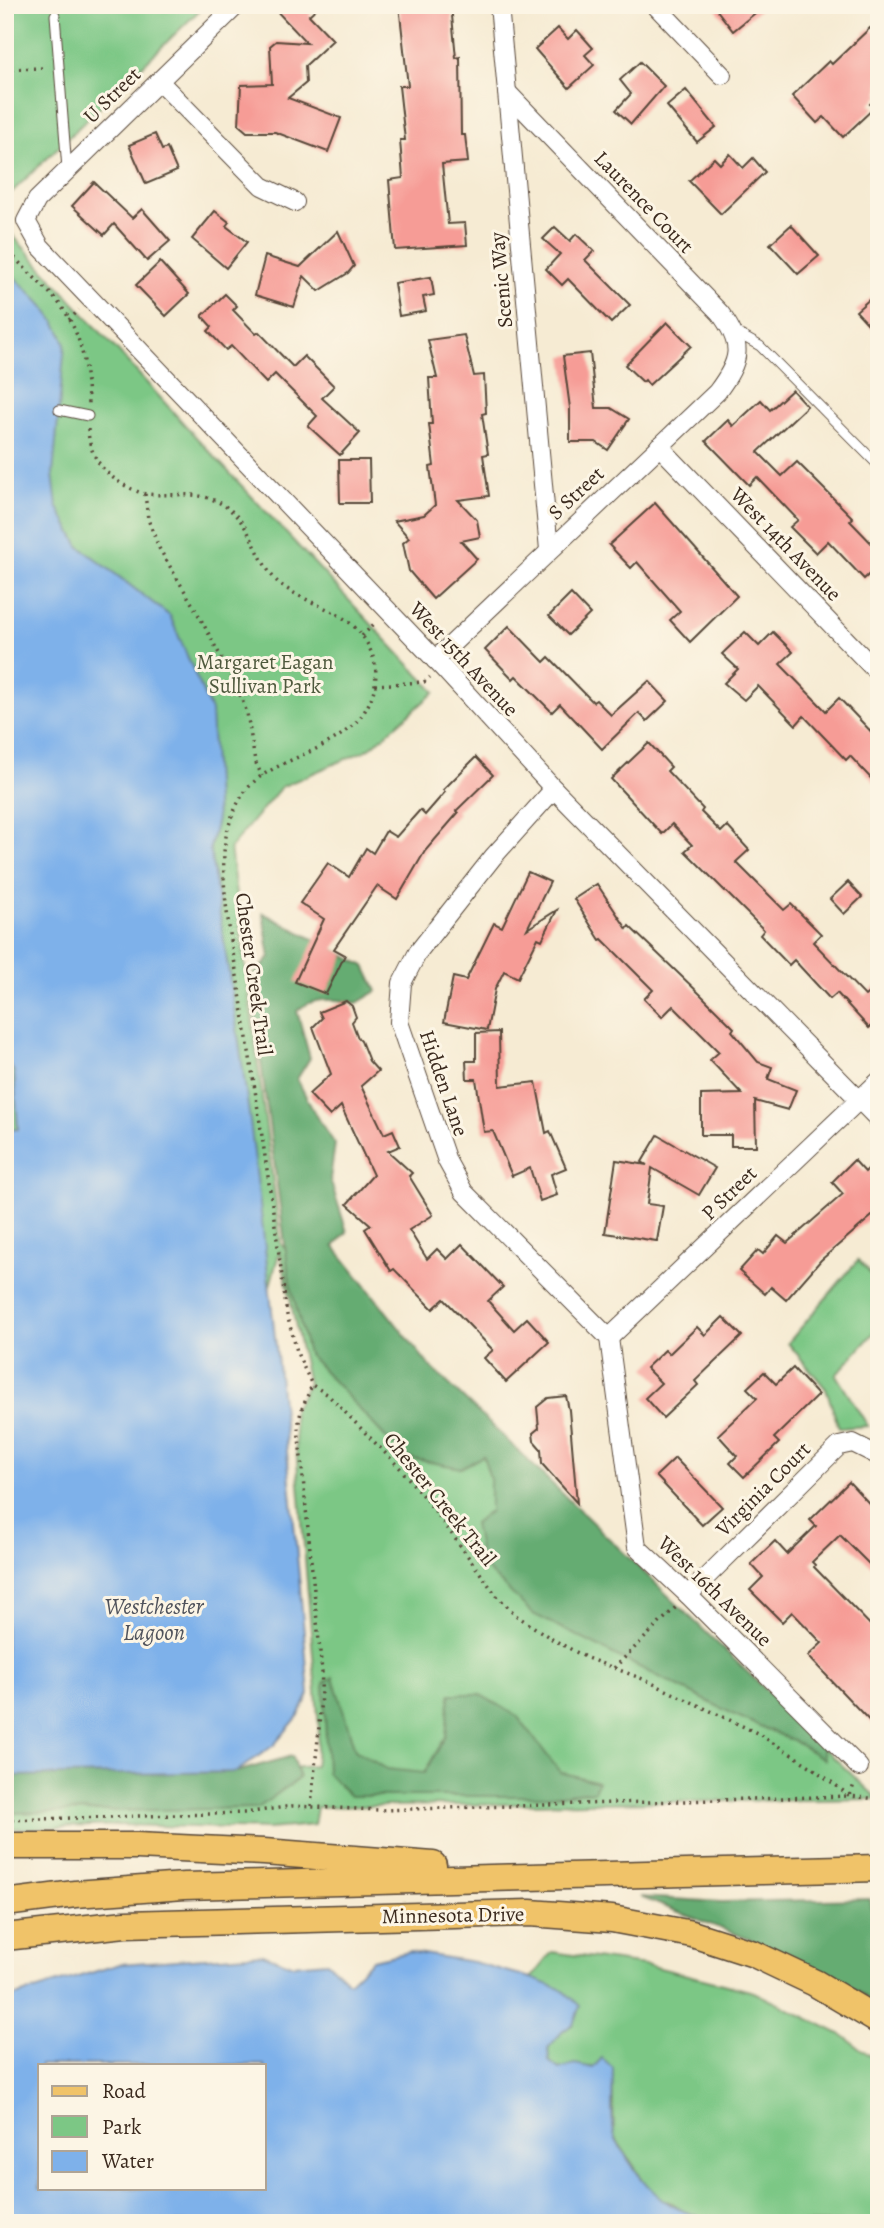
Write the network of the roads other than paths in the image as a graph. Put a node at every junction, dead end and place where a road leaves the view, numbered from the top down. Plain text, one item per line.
1 (237, 5) edge
2 (499, 5) edge
3 (655, 5) edge
4 (55, 15) dead end
5 (722, 75) dead end
6 (159, 81) junction
7 (507, 92) junction
8 (67, 171) junction
9 (295, 202) dead end
10 (26, 221) joint
11 (733, 331) junction
12 (59, 410) dead end
13 (88, 416) road end
14 (659, 446) junction
15 (879, 466) edge
16 (549, 550) junction
17 (875, 664) edge
18 (439, 665) junction
19 (554, 789) junction
20 (879, 1081) edge
21 (859, 1100) junction
22 (879, 1120) edge
23 (609, 1338) junction
24 (879, 1456) edge
25 (688, 1595) junction
26 (859, 1767) dead end
27 (5, 1846) edge
28 (879, 1868) edge
29 (561, 1875) junction
30 (5, 1903) edge
31 (5, 1937) edge
32 (879, 2021) edge

1 - 6 street, U Street
2 - 7 street, Scenic Way
3 - 5 street
4 - 8 lane
6 - 8 street, U Street
6 - 9 street
7 - 11 street, Laurence Court
7 - 16 street, Scenic Way
8 - 10 street, U Street
10 - 18 street, West 15th Avenue
11 - 14 street, S Street
11 - 15 lane
12 - 13 lane
14 - 16 street, S Street
14 - 17 street, West 14th Avenue
16 - 18 street, S Street
18 - 19 street, West 15th Avenue
19 - 21 street, West 15th Avenue
19 - 23 street, Hidden Lane
20 - 21 street, P Street
21 - 22 street, West 15th Avenue
21 - 23 street, P Street
23 - 25 street, West 16th Avenue
24 - 25 street, Virginia Court
25 - 26 street, West 16th Avenue
27 - 29 main road
28 - 29 main road, Minnesota Drive
29 - 30 main road, Minnesota Drive
31 - 32 main road, Minnesota Drive

